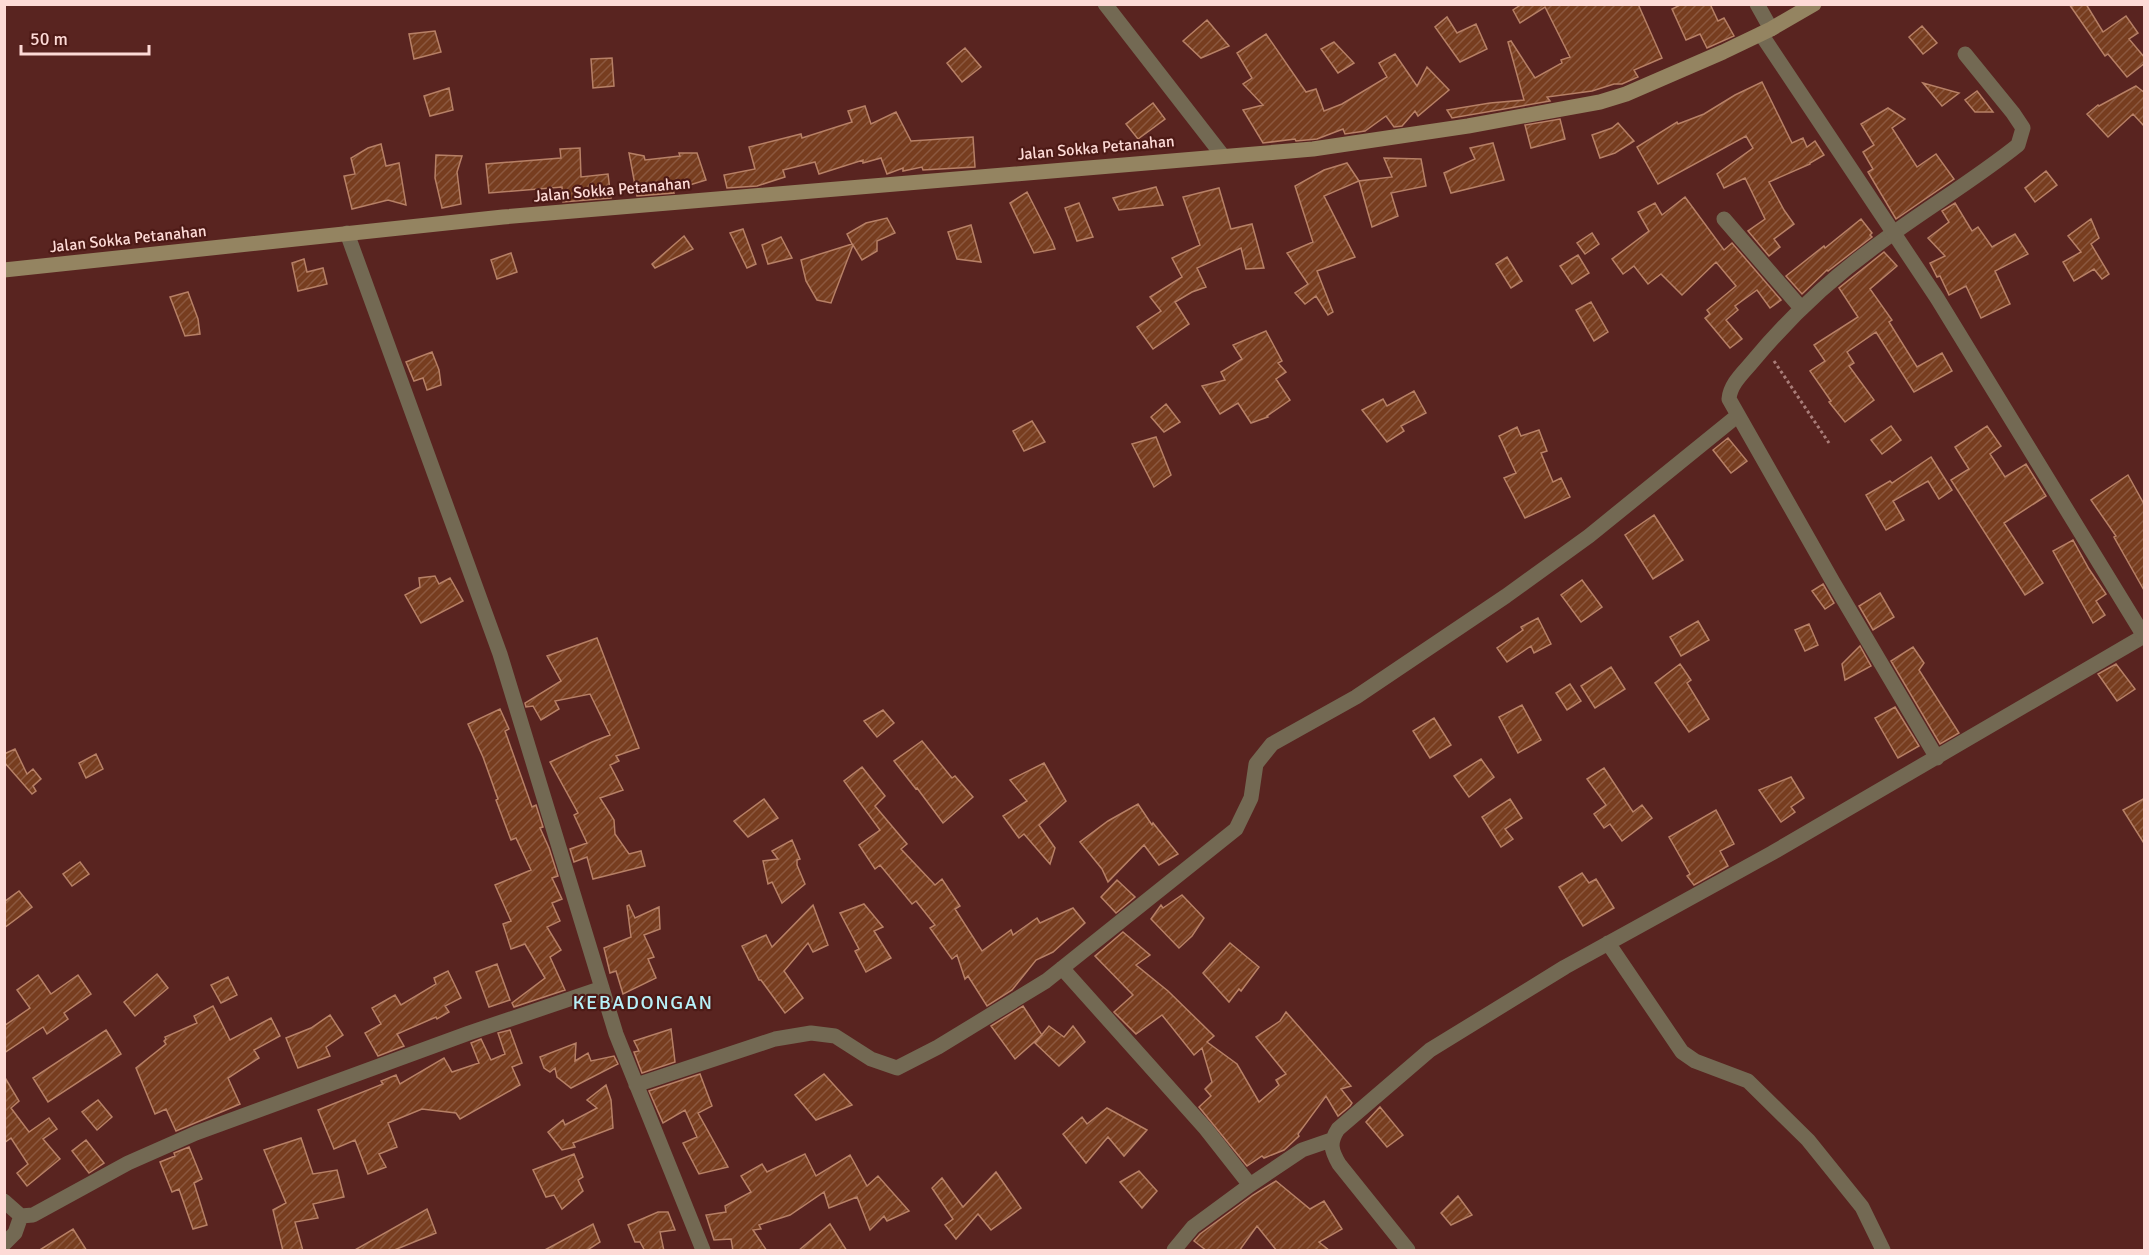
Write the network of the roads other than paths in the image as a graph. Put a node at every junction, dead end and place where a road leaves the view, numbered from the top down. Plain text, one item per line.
1 (1105, 4) edge
2 (1757, 4) edge
3 (1814, 4) edge
4 (1766, 32) junction
5 (1965, 54) dead end
6 (1223, 156) junction
7 (1724, 219) dead end
8 (347, 233) junction
9 (1894, 234) junction
10 (4, 270) edge
11 (1801, 308) junction
12 (1737, 416) junction
13 (2144, 636) edge
14 (1937, 758) junction
15 (1608, 943) junction
16 (1062, 968) junction
17 (602, 988) junction
18 (636, 1085) junction
19 (1331, 1140) junction
20 (1250, 1185) junction
21 (4, 1201) edge
22 (21, 1216) junction
23 (4, 1244) edge
24 (703, 1251) edge
25 (1174, 1251) edge
26 (1408, 1251) edge
27 (1883, 1251) edge

1 - 6 street
2 - 4 street
3 - 4 main road, Jalan Sokka Petanahan
4 - 6 main road, Jalan Sokka Petanahan
4 - 9 street
5 - 9 street
6 - 8 main road, Jalan Sokka Petanahan
7 - 11 street
8 - 10 main road, Jalan Sokka Petanahan
8 - 17 street
9 - 11 street
9 - 13 street
11 - 12 street
12 - 14 street
12 - 16 street
13 - 14 street
14 - 15 street
15 - 19 street
15 - 27 street
16 - 18 street
16 - 20 street
17 - 18 street
17 - 22 street
18 - 24 street
19 - 20 street
19 - 26 street
20 - 25 street
21 - 22 street
22 - 23 street

